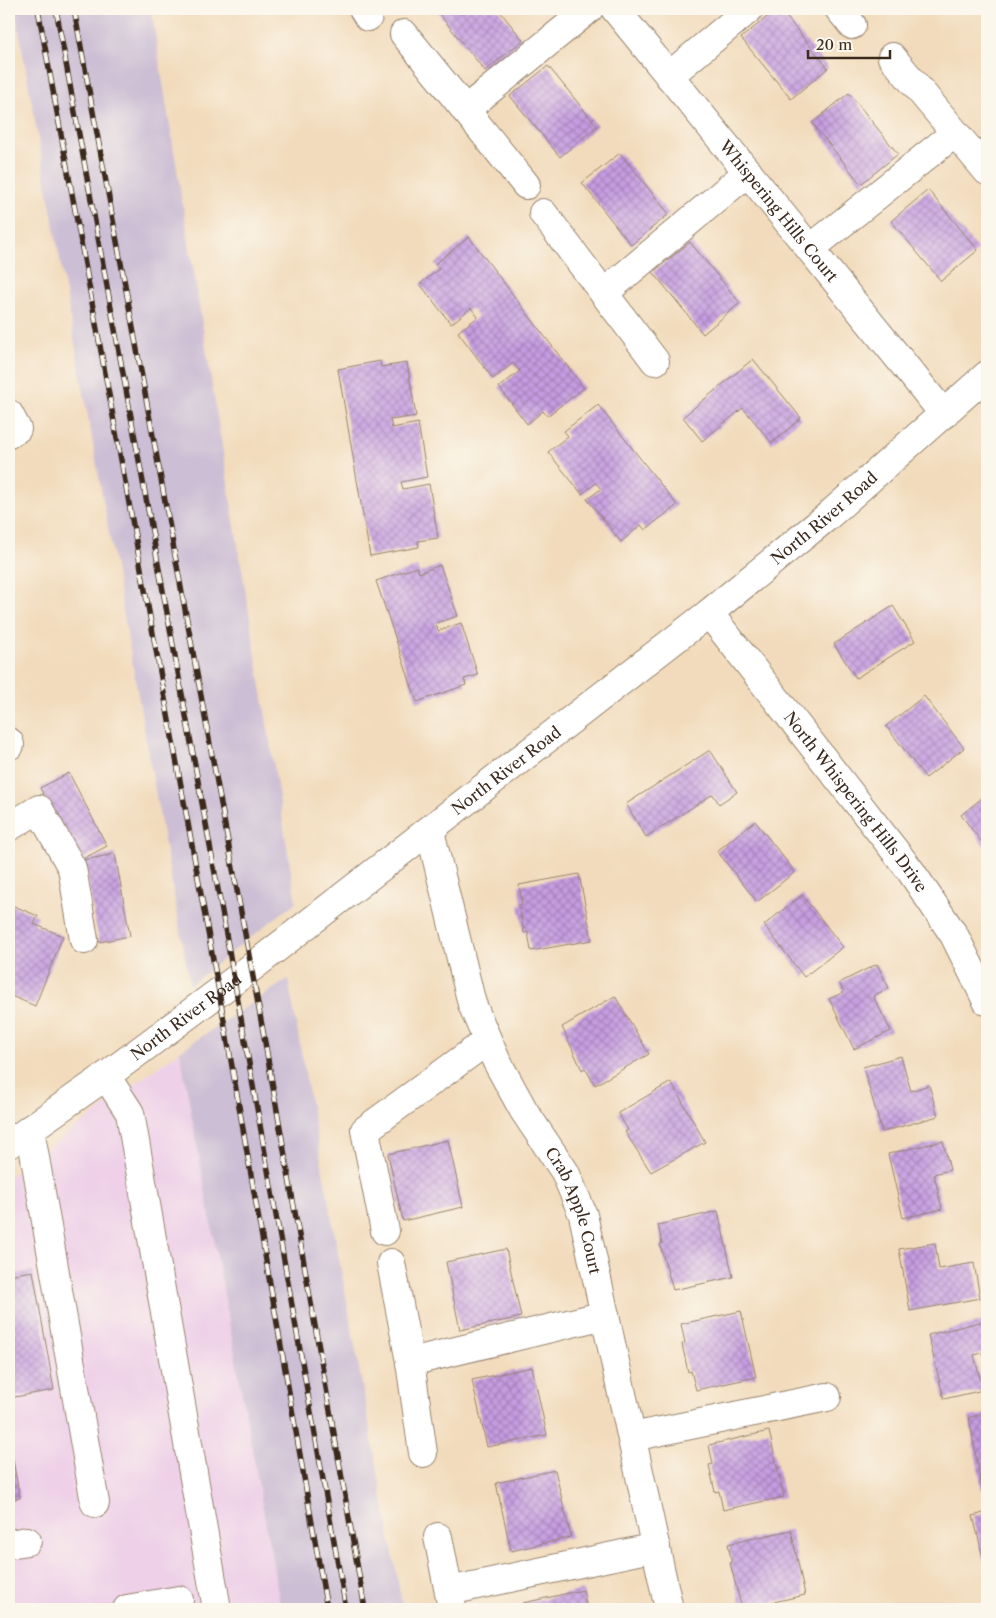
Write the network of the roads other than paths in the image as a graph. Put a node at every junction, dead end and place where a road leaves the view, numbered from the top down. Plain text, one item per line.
1 (589, 9) edge
2 (615, 9) edge
3 (749, 9) edge
4 (404, 34) dead end
5 (892, 57) dead end
6 (670, 76) junction
7 (465, 110) junction
8 (955, 133) junction
9 (987, 171) edge
10 (748, 172) junction
11 (526, 185) dead end
12 (542, 213) dead end
13 (810, 249) junction
14 (604, 294) junction
15 (655, 361) dead end
16 (987, 375) edge
17 (9, 414) edge
18 (944, 414) junction
19 (9, 434) edge
20 (709, 613) junction
21 (9, 827) edge
22 (430, 831) junction
23 (84, 940) dead end
24 (987, 1001) edge
25 (487, 1041) junction
26 (106, 1076) junction
27 (19, 1137) edge
28 (385, 1231) dead end
29 (391, 1263) dead end
30 (605, 1315) junction
31 (410, 1362) junction
32 (827, 1397) dead end
33 (632, 1436) junction
34 (423, 1453) dead end
35 (95, 1502) dead end
36 (438, 1537) dead end
37 (656, 1547) junction
38 (179, 1600) dead end
39 (451, 1600) edge
40 (127, 1609) edge
41 (217, 1609) edge
42 (669, 1609) edge

1 - 7 street
2 - 6 street, Whispering Hills Court
3 - 6 street
4 - 7 street
5 - 8 street
6 - 10 street, Whispering Hills Court
7 - 11 street
8 - 9 street
8 - 13 street
10 - 13 street, Whispering Hills Court
10 - 14 street
12 - 14 street
13 - 18 street, Whispering Hills Court
14 - 15 street
16 - 18 street, North River Road
17 - 19 street
18 - 20 street, North River Road
20 - 22 street, North River Road
20 - 24 street, North Whispering Hills Drive
21 - 23 street
22 - 25 street, Crab Apple Court
22 - 26 street, North River Road
25 - 28 street
25 - 30 street, Crab Apple Court
26 - 27 street, North River Road
26 - 41 street
27 - 35 street
29 - 31 street
30 - 31 street
30 - 33 street, Crab Apple Court
31 - 34 street
32 - 33 street
33 - 37 street, Crab Apple Court
36 - 39 street
37 - 39 street
37 - 42 street, Crab Apple Court
38 - 40 street

